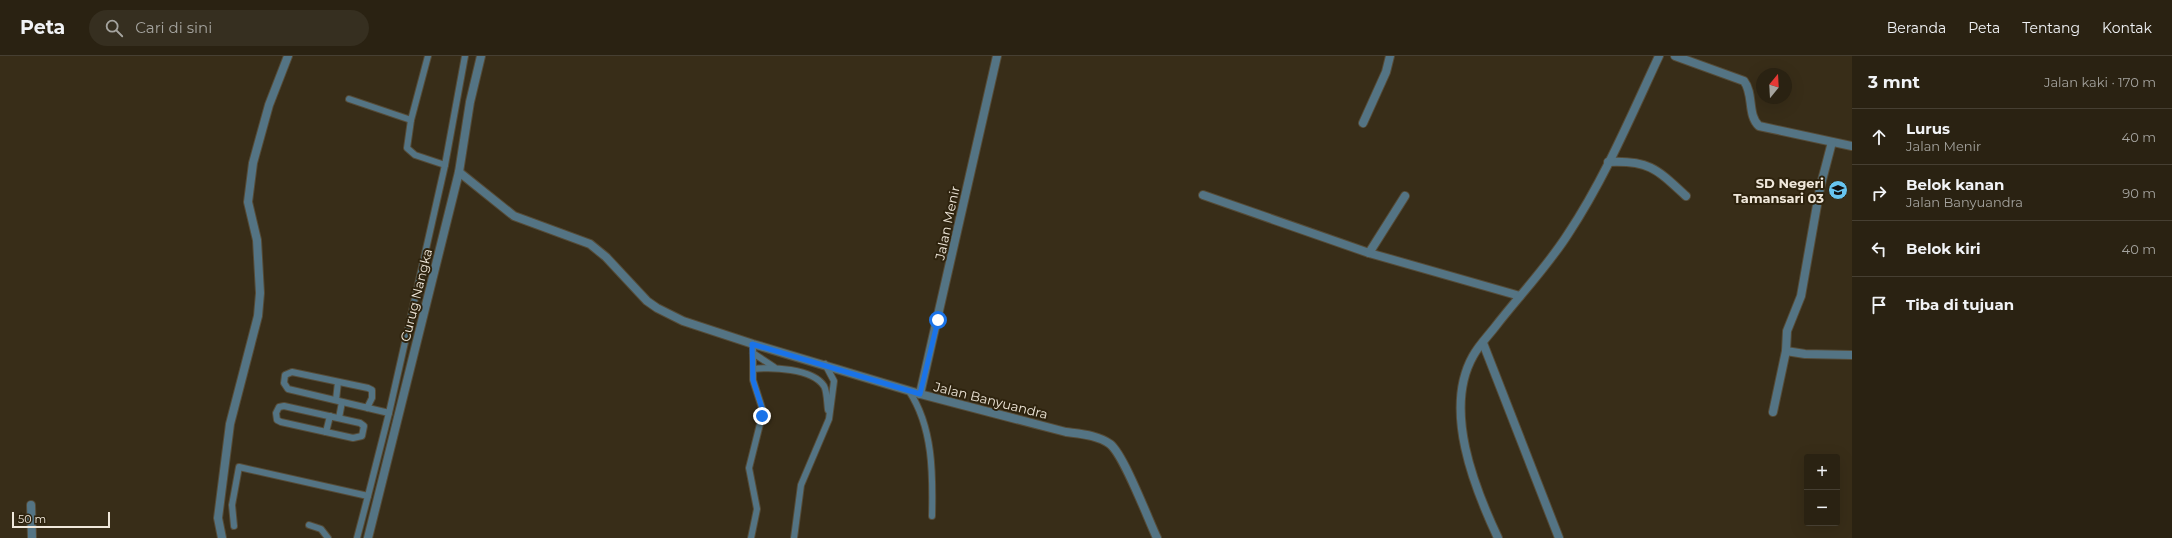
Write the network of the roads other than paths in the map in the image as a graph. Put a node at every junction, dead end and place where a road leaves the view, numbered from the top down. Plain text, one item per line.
1 (288, 56) edge
2 (428, 56) edge
3 (465, 56) edge
4 (481, 56) edge
5 (997, 56) edge
6 (1390, 56) edge
7 (1659, 56) edge
8 (1675, 56) edge
9 (349, 99) dead end
10 (411, 120) junction
11 (1362, 123) dead end
12 (1832, 142) junction
13 (1852, 146) edge
14 (1608, 162) junction
15 (445, 164) junction
16 (459, 172) junction
17 (1203, 195) dead end
18 (1405, 196) dead end
19 (1686, 196) dead end
20 (1369, 253) junction
21 (1520, 296) junction
22 (1483, 343) junction
23 (752, 344) junction
24 (1786, 351) junction
25 (753, 354) junction
26 (1852, 355) edge
27 (825, 364) junction
28 (774, 367) junction
29 (753, 369) junction
30 (338, 382) junction
31 (909, 391) junction
32 (920, 394) junction
33 (339, 401) junction
34 (367, 408) junction
35 (1772, 412) dead end
36 (389, 413) junction
37 (330, 416) junction
38 (339, 418) junction
39 (829, 419) junction
40 (326, 432) junction
41 (368, 496) junction
42 (31, 505) dead end
43 (932, 516) dead end
44 (309, 525) dead end
45 (234, 526) dead end
46 (32, 538) edge
47 (222, 538) edge
48 (328, 538) edge
49 (358, 538) edge
50 (368, 538) edge
51 (751, 538) edge
52 (794, 538) edge
53 (1157, 538) edge
54 (1498, 538) edge
55 (1559, 538) edge

1 - 47 street
2 - 10 lane
3 - 15 lane
4 - 16 street, Curug Nangka
5 - 32 street, Jalan Menir
6 - 11 street
7 - 14 street
8 - 12 street
9 - 10 lane
10 - 15 lane
12 - 13 street
12 - 24 street
14 - 19 street
14 - 21 street
15 - 36 lane
16 - 23 street, Jalan Banyuandra
16 - 50 street, Curug Nangka
17 - 20 street
18 - 20 street
20 - 21 street
21 - 22 street
22 - 54 street
22 - 55 street
23 - 25 lane
23 - 27 street, Jalan Banyuandra
24 - 26 street
24 - 35 street
25 - 28 lane
25 - 29 lane
27 - 31 street, Jalan Banyuandra
27 - 39 lane
28 - 29 lane
28 - 39 lane
29 - 51 lane
30 - 33 lane
30 - 33 lane
30 - 34 lane
31 - 32 street, Jalan Banyuandra
31 - 43 lane
32 - 53 street, Jalan Banyuandra
33 - 34 lane
33 - 38 lane
34 - 36 lane
36 - 41 lane
37 - 38 lane
37 - 40 lane
37 - 40 lane
38 - 40 lane
39 - 52 lane
41 - 45 lane
41 - 49 lane
42 - 46 street
44 - 48 lane

